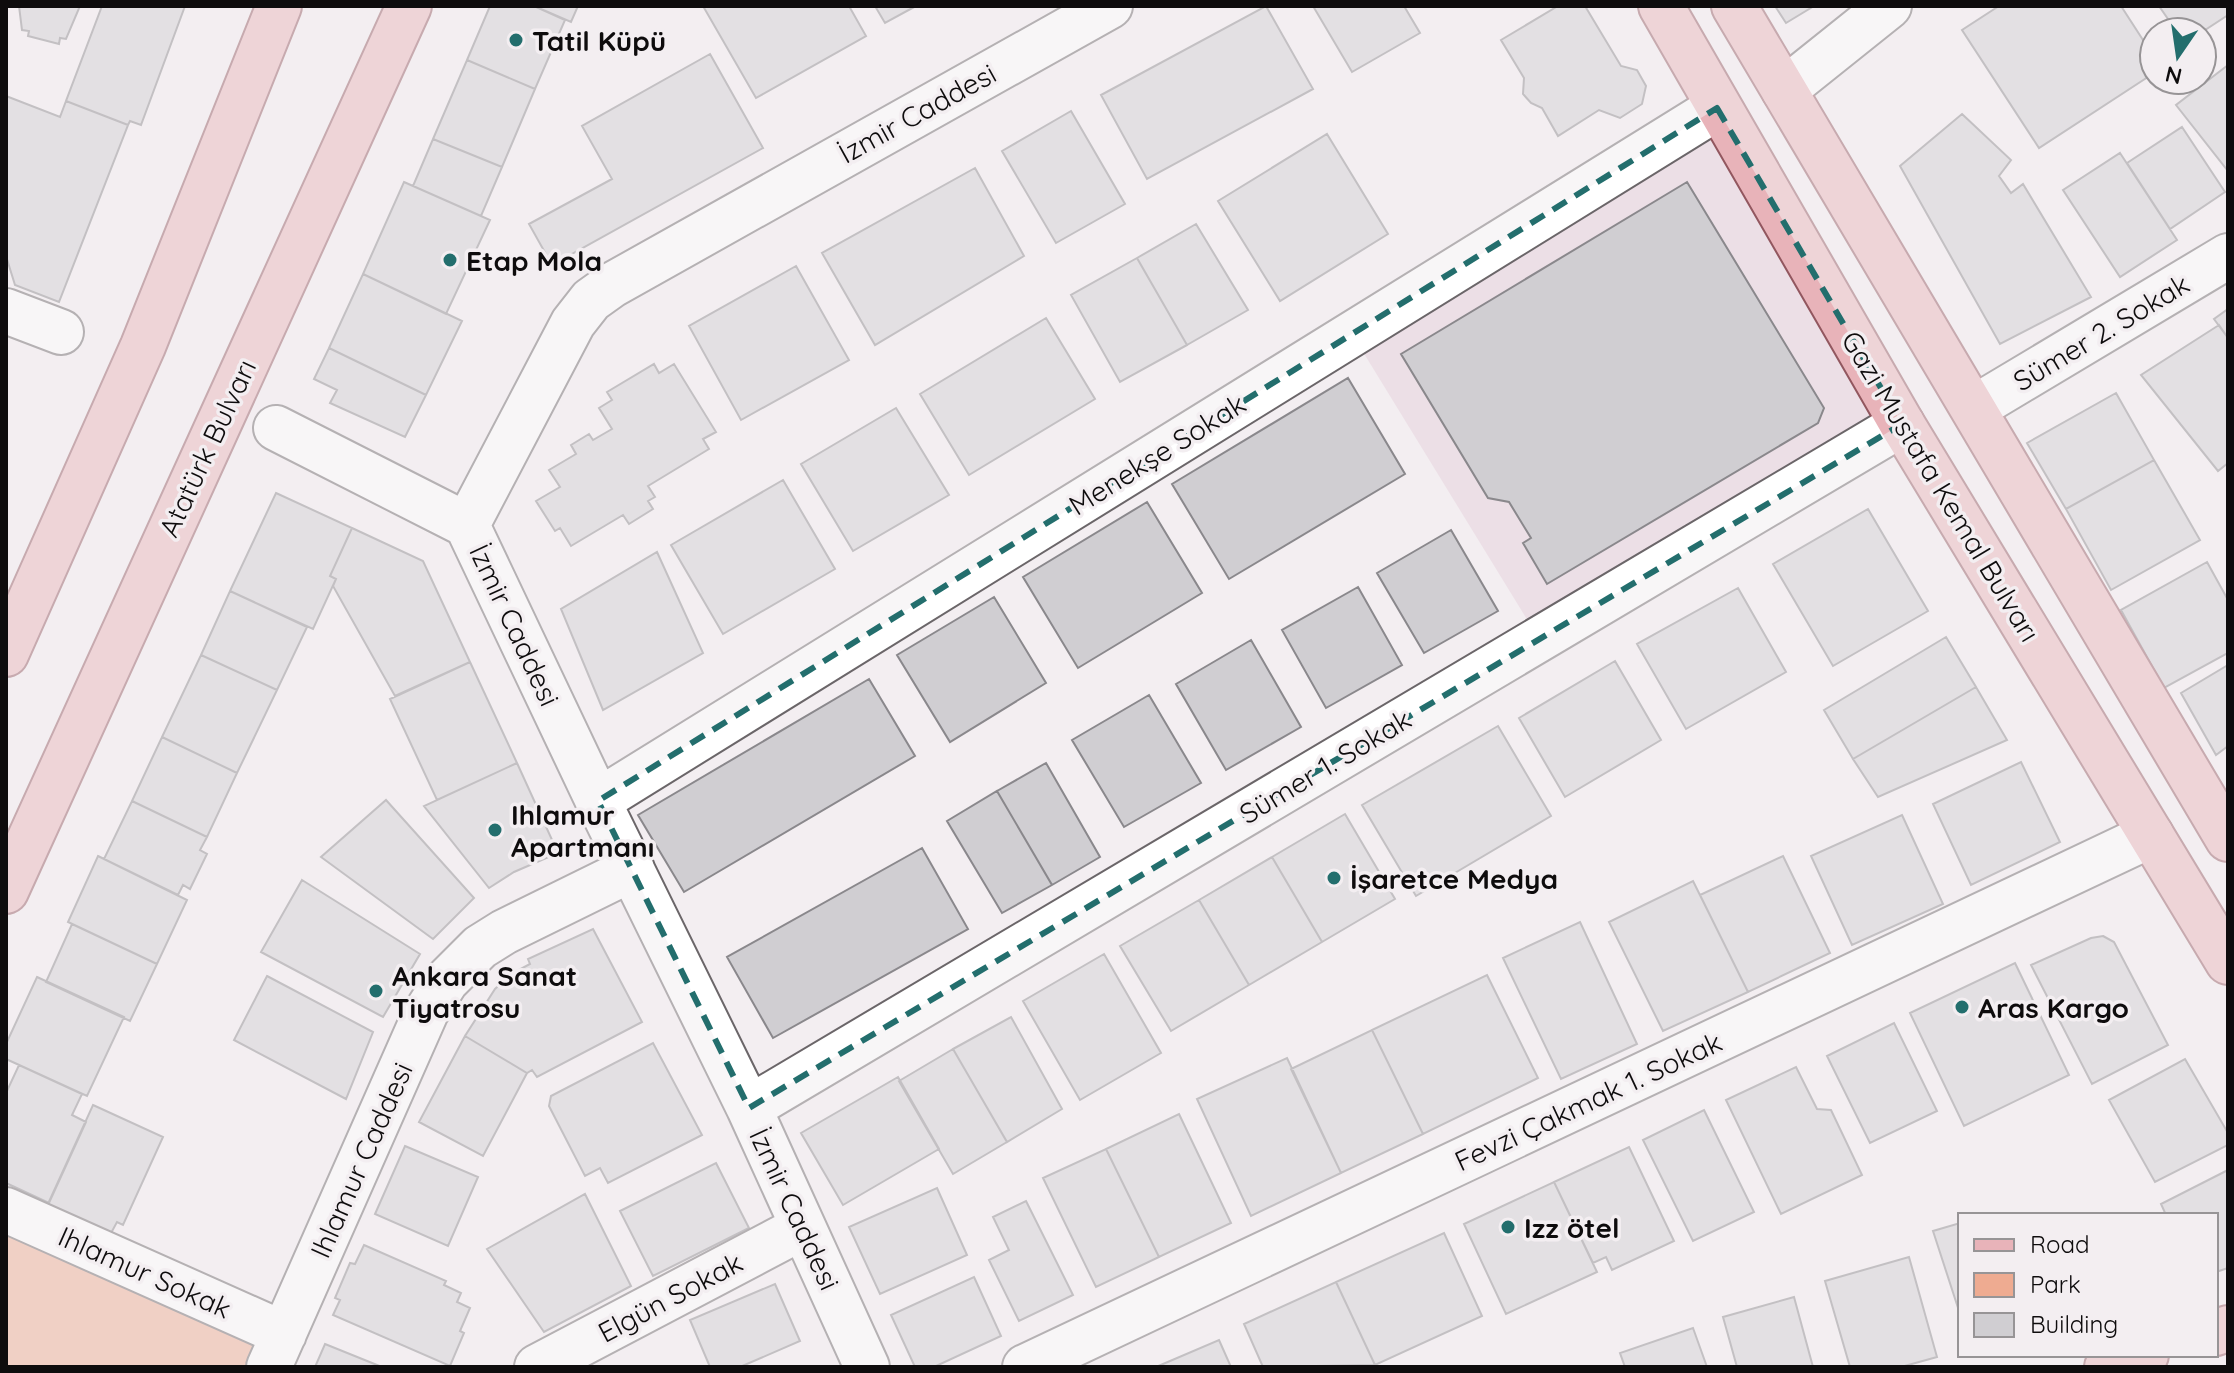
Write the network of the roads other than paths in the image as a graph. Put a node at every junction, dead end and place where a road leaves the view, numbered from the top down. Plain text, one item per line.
1 (279, 6) edge
2 (409, 6) edge
3 (1110, 6) edge
4 (1661, 6) edge
5 (1734, 6) edge
6 (1889, 6) edge
7 (1784, 90) junction
8 (1717, 108) junction
9 (2228, 256) edge
10 (6, 311) edge
11 (61, 332) dead end
12 (1974, 408) junction
13 (1902, 424) junction
14 (276, 428) dead end
15 (467, 525) junction
16 (6, 654) edge
17 (598, 801) junction
18 (2222, 814) edge
19 (2151, 835) junction
20 (632, 869) junction
21 (6, 891) edge
22 (2228, 962) edge
23 (749, 1108) junction
24 (6, 1210) edge
25 (803, 1227) junction
26 (276, 1351) edge
27 (2140, 1357) edge
28 (537, 1367) edge
29 (867, 1367) edge
30 (1025, 1367) edge
31 (2107, 1367) edge

1 - 16 main road
2 - 21 main road, Atatürk Bulvarı
3 - 15 street, İzmir Caddesi
4 - 8 main road, Gazi Mustafa Kemal Bulvarı
5 - 7 main road
6 - 7 street
7 - 12 main road
8 - 13 main road, Gazi Mustafa Kemal Bulvarı
8 - 17 street, Menekşe Sokak
9 - 12 street, Sümer 2. Sokak
10 - 11 street
12 - 18 main road
13 - 19 main road, Gazi Mustafa Kemal Bulvarı
13 - 23 street, Sümer 1. Sokak
14 - 15 street
15 - 17 street, İzmir Caddesi
17 - 20 street, İzmir Caddesi
19 - 22 main road, Gazi Mustafa Kemal Bulvarı
19 - 30 street, Fevzi Çakmak 1. Sokak
20 - 23 street, İzmir Caddesi
20 - 26 street, Ihlamur Caddesi
23 - 25 street, İzmir Caddesi
24 - 26 street, Ihlamur Sokak
25 - 28 street, Elgün Sokak
25 - 29 street, İzmir Caddesi
27 - 31 main road

